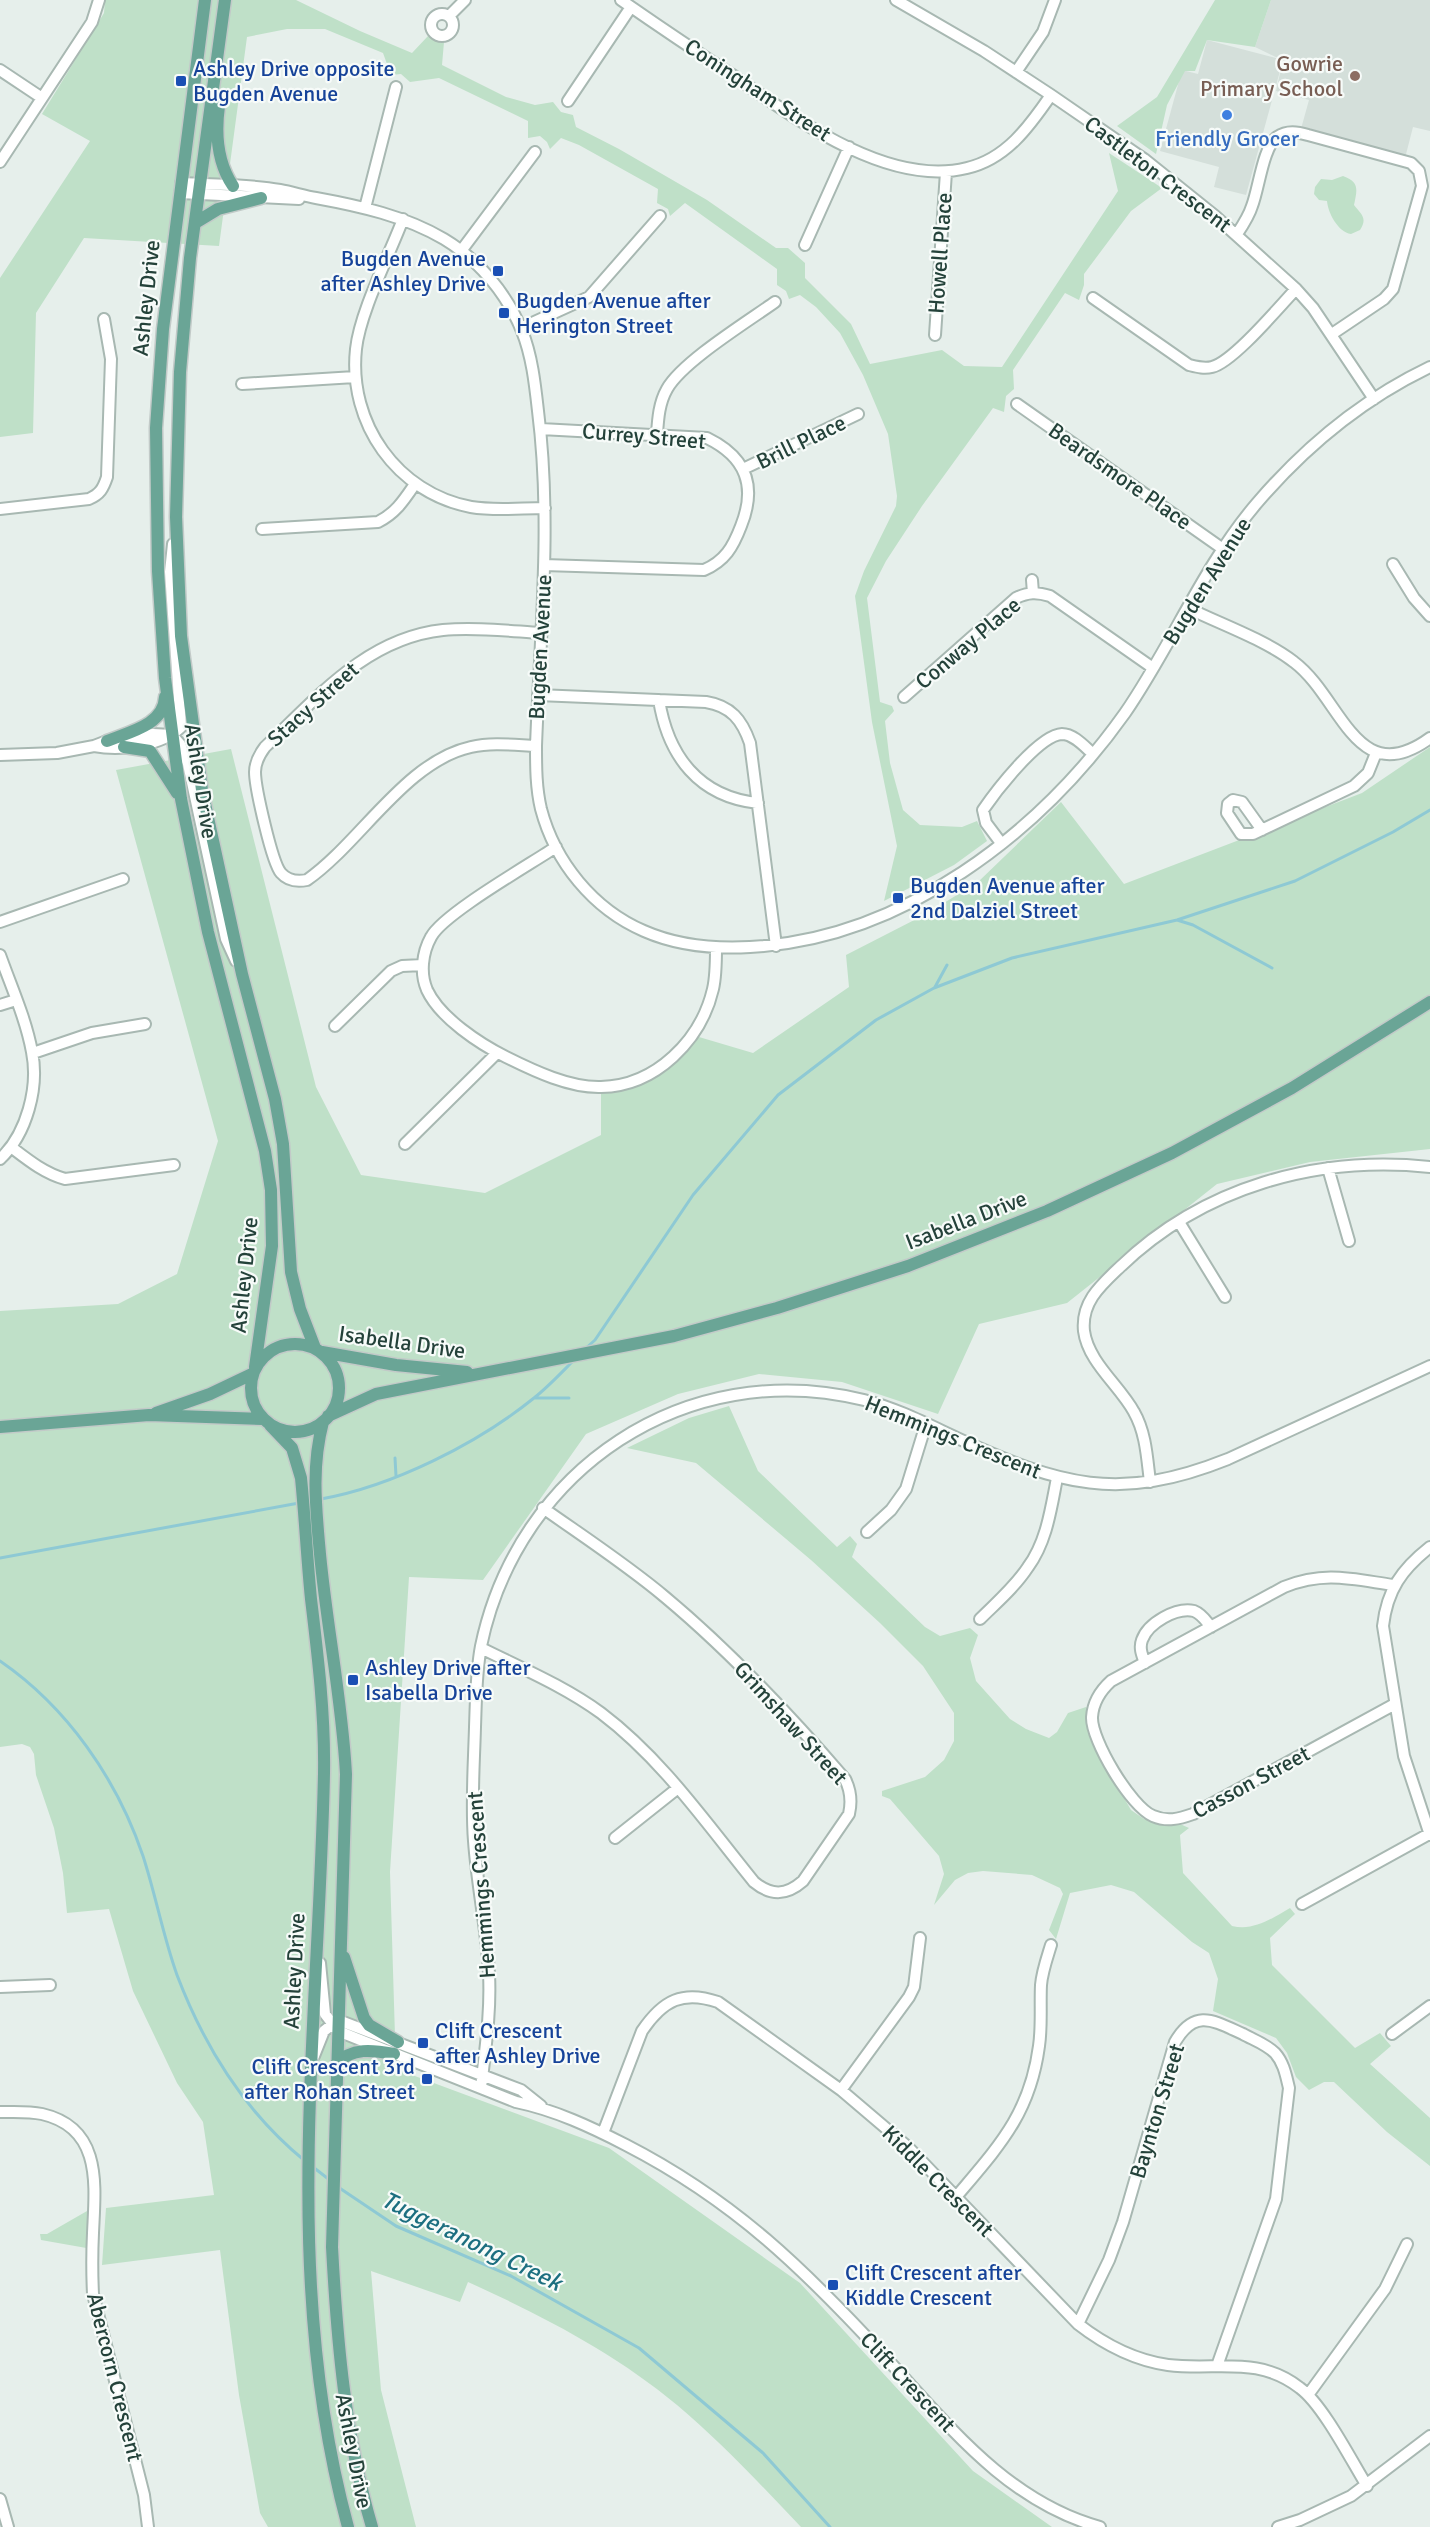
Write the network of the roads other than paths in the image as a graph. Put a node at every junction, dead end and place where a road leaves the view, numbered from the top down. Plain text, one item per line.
1 (99, 0) edge
2 (205, 0) edge
3 (225, 0) edge
4 (465, 0) edge
5 (621, 0) edge
6 (896, 0) edge
7 (1055, 0) edge
8 (632, 7) junction
9 (449, 16) dead end
10 (218, 49) junction
11 (0, 70) edge
12 (1016, 72) junction
13 (396, 87) dead end
14 (1051, 95) junction
15 (42, 98) junction
16 (568, 101) dead end
17 (849, 147) junction
18 (535, 152) dead end
19 (0, 162) edge
20 (946, 172) junction
21 (233, 186) junction
22 (180, 188) junction
23 (200, 189) junction
24 (261, 198) junction
25 (314, 198) junction
26 (365, 207) junction
27 (660, 216) dead end
28 (403, 219) junction
29 (195, 223) junction
30 (1237, 234) junction
31 (805, 245) dead end
32 (461, 251) junction
33 (1296, 289) junction
34 (1093, 298) dead end
35 (775, 302) dead end
36 (104, 319) dead end
37 (521, 328) junction
38 (1332, 334) junction
39 (934, 335) dead end
40 (1430, 367) edge
41 (355, 377) junction
42 (242, 384) dead end
43 (1374, 399) junction
44 (1017, 404) dead end
45 (858, 414) dead end
46 (541, 429) junction
47 (657, 434) junction
48 (743, 469) junction
49 (415, 484) junction
50 (545, 508) junction
51 (0, 509) edge
52 (176, 517) junction
53 (262, 529) dead end
54 (1223, 549) junction
55 (1393, 564) dead end
56 (544, 565) junction
57 (1032, 580) dead end
58 (1033, 592) junction
59 (1188, 608) junction
60 (1430, 616) edge
61 (541, 633) junction
62 (1154, 668) junction
63 (165, 678) junction
64 (538, 695) junction
65 (904, 697) dead end
66 (659, 700) junction
67 (172, 735) junction
68 (1430, 738) edge
69 (107, 741) junction
70 (94, 746) junction
71 (536, 746) junction
72 (124, 747) junction
73 (1376, 753) junction
74 (1093, 754) junction
75 (0, 755) edge
76 (181, 799) junction
77 (758, 803) junction
78 (1262, 830) dead end
79 (1001, 843) junction
80 (556, 847) junction
81 (123, 879) dead end
82 (0, 922) edge
83 (776, 946) junction
84 (716, 948) junction
85 (0, 955) edge
86 (423, 965) junction
87 (242, 974) junction
88 (16, 1000) junction
89 (1430, 1002) edge
90 (0, 1005) edge
91 (145, 1024) dead end
92 (335, 1026) dead end
93 (33, 1053) junction
94 (497, 1053) junction
95 (405, 1144) dead end
96 (11, 1147) junction
97 (0, 1159) edge
98 (174, 1165) dead end
99 (1430, 1167) edge
100 (1328, 1168) junction
101 (1179, 1222) junction
102 (1349, 1241) dead end
103 (1225, 1297) dead end
104 (318, 1350) junction
105 (1430, 1366) edge
106 (254, 1370) junction
107 (477, 1373) junction
108 (149, 1415) junction
109 (326, 1419) junction
110 (266, 1422) junction
111 (926, 1424) junction
112 (0, 1427) edge
113 (308, 1477) junction
114 (1057, 1478) junction
115 (1150, 1482) junction
116 (543, 1508) junction
117 (867, 1532) dead end
118 (312, 1538) junction
119 (1430, 1547) edge
120 (1393, 1585) junction
121 (980, 1619) dead end
122 (1211, 1627) junction
123 (481, 1648) junction
124 (1145, 1663) junction
125 (1395, 1704) junction
126 (678, 1788) junction
127 (1430, 1834) edge
128 (615, 1838) dead end
129 (1302, 1904) dead end
130 (317, 1929) junction
131 (920, 1938) dead end
132 (1051, 1945) dead end
133 (341, 1947) junction
134 (51, 1985) dead end
135 (0, 1987) edge
136 (1430, 2006) edge
137 (336, 2025) junction
138 (1392, 2034) dead end
139 (396, 2048) junction
140 (336, 2064) junction
141 (311, 2068) junction
142 (482, 2075) junction
143 (481, 2088) junction
144 (841, 2090) junction
145 (544, 2108) junction
146 (0, 2112) edge
147 (603, 2133) junction
148 (956, 2197) junction
149 (1407, 2244) dead end
150 (1078, 2324) junction
151 (1217, 2366) junction
152 (1308, 2395) junction
153 (1430, 2436) edge
154 (1367, 2486) junction
155 (0, 2499) edge
156 (8, 2527) edge
157 (148, 2527) edge
158 (348, 2527) edge
159 (372, 2527) edge
160 (1100, 2527) edge
161 (1278, 2527) edge

1 - 15 street
2 - 22 main road, Ashley Drive
3 - 10 main road, Ashley Drive
4 - 9 street
5 - 8 street, Coningham Street
6 - 12 street, Castleton Crescent
7 - 12 street
8 - 16 street
8 - 17 street, Coningham Street
10 - 21 main road
10 - 23 main road, Ashley Drive
11 - 15 street
12 - 14 street, Castleton Crescent
13 - 26 street
14 - 20 street, Coningham Street
14 - 30 street, Castleton Crescent
15 - 19 street
17 - 20 street, Coningham Street
17 - 31 street
18 - 32 street
20 - 39 street, Howell Place
21 - 23 street, Bugden Avenue
21 - 25 street, Bugden Avenue
22 - 23 street, Bugden Avenue
22 - 63 main road, Ashley Drive
23 - 24 street
23 - 29 main road, Ashley Drive
24 - 25 street
24 - 29 main road
25 - 26 street, Bugden Avenue
26 - 28 street, Bugden Avenue
27 - 37 street
28 - 32 street, Bugden Avenue
28 - 41 street
29 - 52 main road, Ashley Drive
30 - 33 street, Castleton Crescent
30 - 38 street
32 - 37 street, Bugden Avenue
33 - 34 street
33 - 38 street, Castleton Crescent
35 - 47 street
36 - 51 street
37 - 46 street, Bugden Avenue
38 - 43 street, Castleton Crescent
40 - 43 street, Bugden Avenue
41 - 42 street
41 - 49 street
43 - 54 street, Bugden Avenue
44 - 54 street, Beardsmore Place
45 - 48 street, Brill Place
46 - 47 street, Currey Street
46 - 50 street, Bugden Avenue
47 - 48 street, Currey Street
48 - 56 street
49 - 50 street
49 - 53 street
50 - 56 street, Bugden Avenue
52 - 67 street
52 - 87 main road, Ashley Drive
54 - 59 street, Bugden Avenue
55 - 60 street
56 - 61 street, Bugden Avenue
57 - 58 street, Conway Place
58 - 62 street, Conway Place
58 - 65 street, Conway Place
59 - 62 street, Bugden Avenue
59 - 73 street
61 - 64 street, Bugden Avenue
61 - 71 street, Stacy Street
62 - 74 street, Bugden Avenue
63 - 67 main road, Ashley Drive
63 - 69 main road
64 - 66 street
64 - 71 street, Bugden Avenue
66 - 77 street
66 - 77 street
67 - 69 street
67 - 72 street
67 - 76 main road, Ashley Drive
67 - 87 street
68 - 73 street
69 - 70 street
70 - 72 street
70 - 75 street
71 - 80 street, Bugden Avenue
72 - 76 main road
73 - 78 street
74 - 79 street, Bugden Avenue
74 - 79 street
76 - 106 main road, Ashley Drive
77 - 83 street
79 - 83 street, Bugden Avenue
80 - 84 street, Bugden Avenue
80 - 86 street
81 - 82 street
83 - 84 street, Bugden Avenue
84 - 94 street
85 - 88 street
86 - 92 street
86 - 94 street
87 - 104 main road, Ashley Drive
88 - 90 street
88 - 93 street
89 - 107 main road, Isabella Drive
91 - 93 street
93 - 96 street
94 - 95 street
96 - 97 street
96 - 98 street
99 - 100 street
100 - 101 street
100 - 102 street
101 - 103 street
101 - 115 street
104 - 106 main road
104 - 107 main road, Isabella Drive
104 - 109 main road
105 - 115 street, Hemmings Crescent
106 - 108 main road
106 - 110 main road
107 - 109 main road, Isabella Drive
108 - 110 main road
108 - 112 main road
109 - 110 main road
109 - 113 main road, Ashley Drive
110 - 113 main road, Ashley Drive
111 - 114 street, Hemmings Crescent
111 - 116 street, Hemmings Crescent
111 - 117 street
113 - 118 main road, Ashley Drive
114 - 115 street, Hemmings Crescent
114 - 121 street
116 - 123 street, Hemmings Crescent
116 - 126 street, Grimshaw Street
118 - 130 main road, Ashley Drive
118 - 133 main road, Ashley Drive
119 - 120 street
120 - 122 street, Casson Street
120 - 125 street
122 - 124 street, Casson Street
122 - 124 street
123 - 126 street, Grimshaw Street
123 - 142 street, Hemmings Crescent
124 - 125 street, Casson Street
125 - 127 street
126 - 128 street
127 - 129 street
130 - 137 street
130 - 141 main road, Ashley Drive
131 - 144 street
132 - 148 street
133 - 137 main road, Ashley Drive
133 - 139 main road
134 - 135 street
136 - 138 street
137 - 139 street, Clift Crescent
137 - 140 main road, Ashley Drive
137 - 141 street
139 - 140 main road
139 - 142 street, Clift Crescent
139 - 143 street, Clift Crescent
140 - 159 main road, Ashley Drive
141 - 158 main road, Ashley Drive
142 - 143 street, Hemmings Crescent
142 - 145 street, Clift Crescent
143 - 145 street, Clift Crescent
144 - 147 street, Kiddle Crescent
144 - 148 street, Kiddle Crescent
145 - 147 street, Clift Crescent
146 - 157 street, Abercorn Crescent
147 - 160 street, Clift Crescent
148 - 150 street, Kiddle Crescent
149 - 152 street
150 - 151 street, Kiddle Crescent
150 - 151 street, Baynton Street
151 - 152 street, Kiddle Crescent
152 - 154 street, Kiddle Crescent
153 - 154 street
154 - 161 street
155 - 156 street

